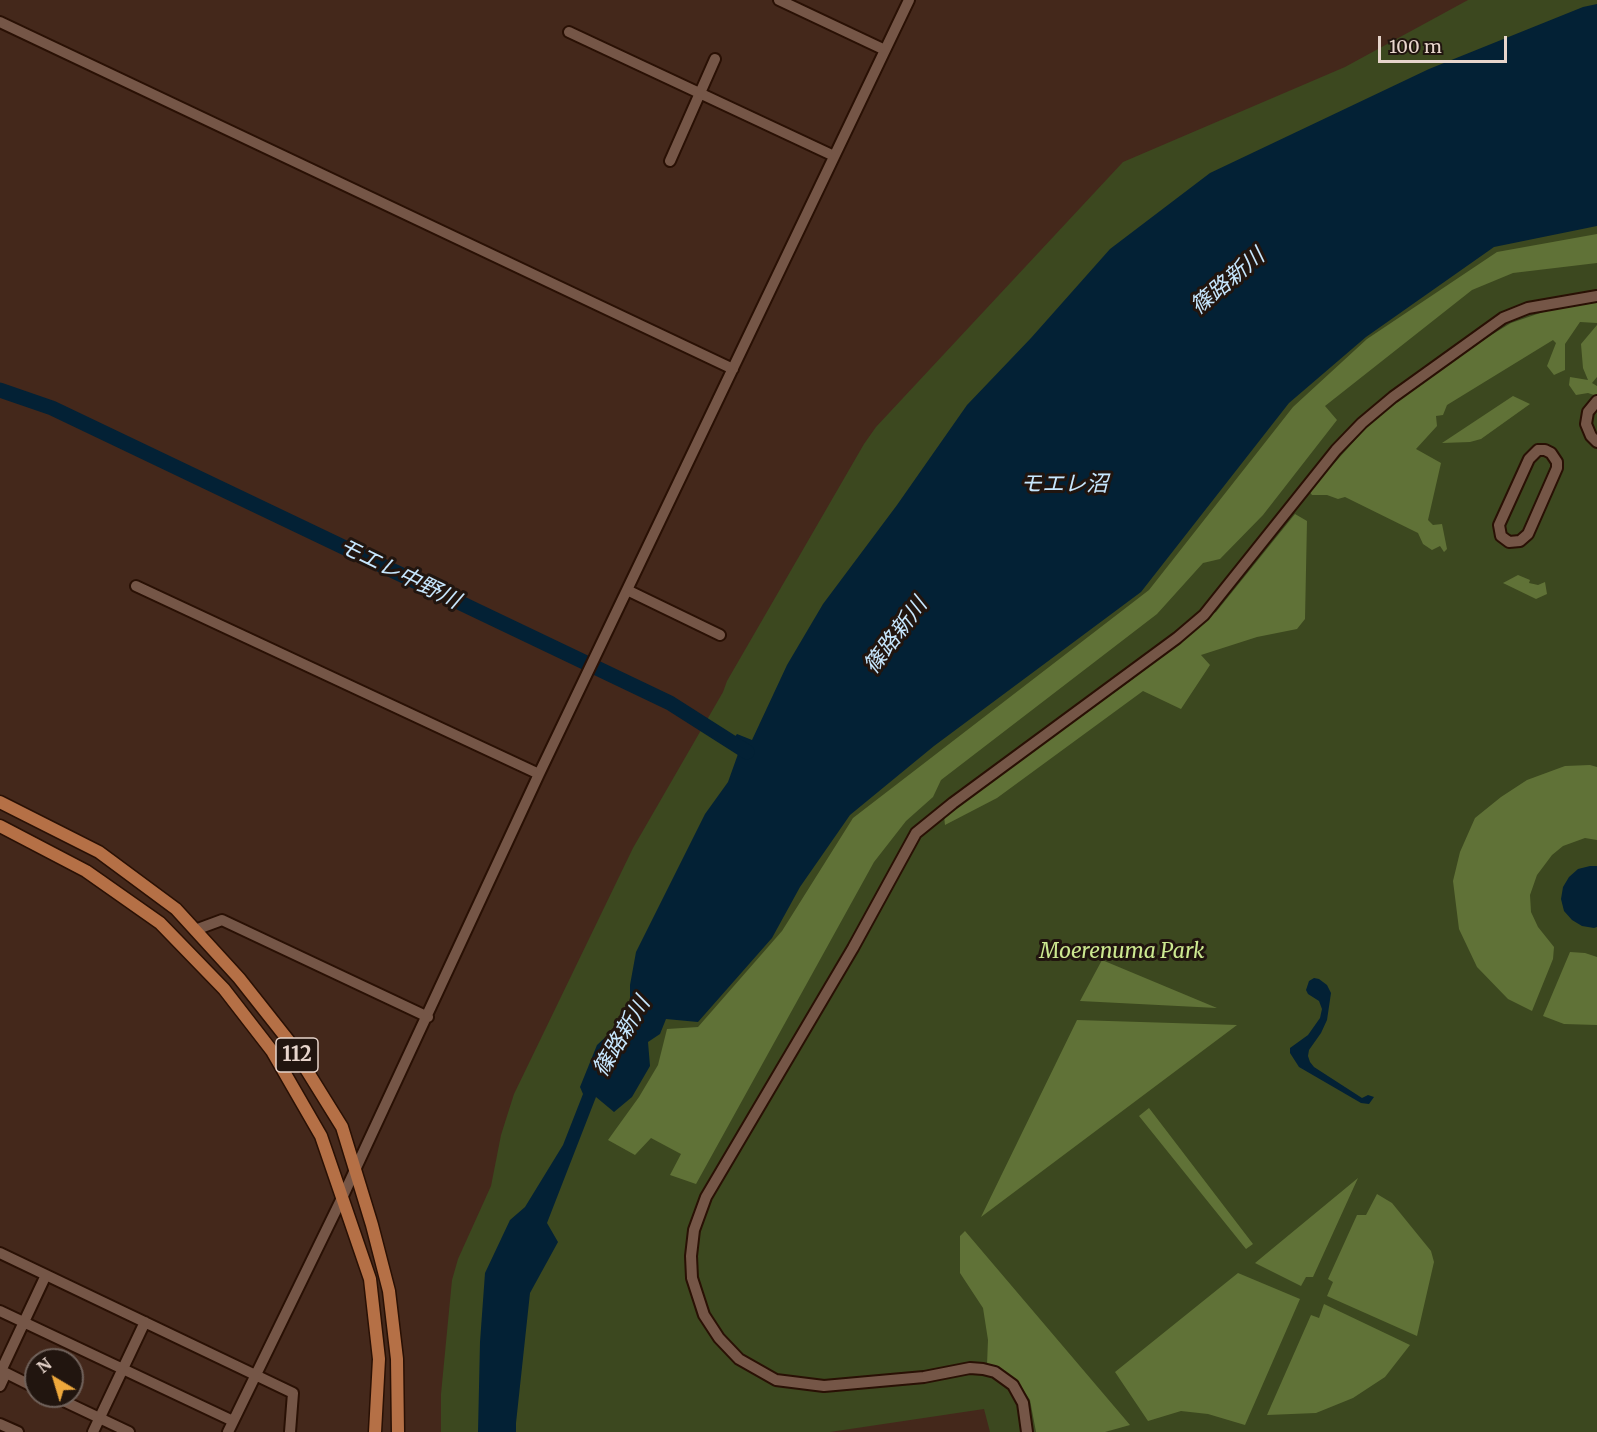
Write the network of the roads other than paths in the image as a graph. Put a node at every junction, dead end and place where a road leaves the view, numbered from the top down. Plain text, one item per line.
1 (779, 0) edge
2 (909, 0) edge
3 (0, 22) edge
4 (569, 32) dead end
5 (885, 50) junction
6 (715, 59) dead end
7 (700, 93) junction
8 (834, 156) junction
9 (670, 161) dead end
10 (1597, 296) edge
11 (733, 369) junction
12 (1597, 401) edge
13 (1597, 442) edge
14 (1528, 534) joint
15 (136, 586) dead end
16 (627, 590) junction
17 (720, 635) dead end
18 (538, 774) junction
19 (0, 802) edge
20 (0, 826) edge
21 (195, 930) junction
22 (428, 1017) junction
23 (355, 1171) junction
24 (342, 1198) junction
25 (0, 1253) edge
26 (46, 1275) junction
27 (0, 1311) edge
28 (24, 1322) junction
29 (145, 1322) junction
30 (123, 1368) junction
31 (2, 1371) edge
32 (255, 1375) junction
33 (24, 1382) edge
34 (0, 1386) edge
35 (78, 1408) edge
36 (99, 1418) junction
37 (233, 1421) junction
38 (0, 1424) edge
39 (18, 1432) edge
40 (93, 1432) edge
41 (129, 1432) edge
42 (228, 1432) edge
43 (290, 1432) edge
44 (375, 1432) edge
45 (398, 1432) edge
46 (1027, 1432) edge

1 - 5 street
2 - 5 street
3 - 11 street
4 - 7 street
5 - 8 street
6 - 7 street
7 - 8 street
7 - 9 street
8 - 11 street
10 - 46 street
11 - 16 street
12 - 13 street
14 - 14 street
15 - 18 street
16 - 17 street
16 - 18 street
18 - 22 street
19 - 21 main road, 112
20 - 24 main road, 112
21 - 22 street
21 - 23 main road, 112
22 - 23 street
23 - 24 street
23 - 45 main road, 112
24 - 32 street
24 - 44 main road, 112
25 - 26 street
26 - 28 street
26 - 29 street
27 - 28 street
28 - 30 street
28 - 31 street
29 - 30 street
29 - 32 street
30 - 36 street
30 - 37 street
31 - 33 street
31 - 34 street
32 - 37 street
32 - 43 street
35 - 36 street
36 - 40 street
36 - 41 street
37 - 42 street
38 - 39 street

